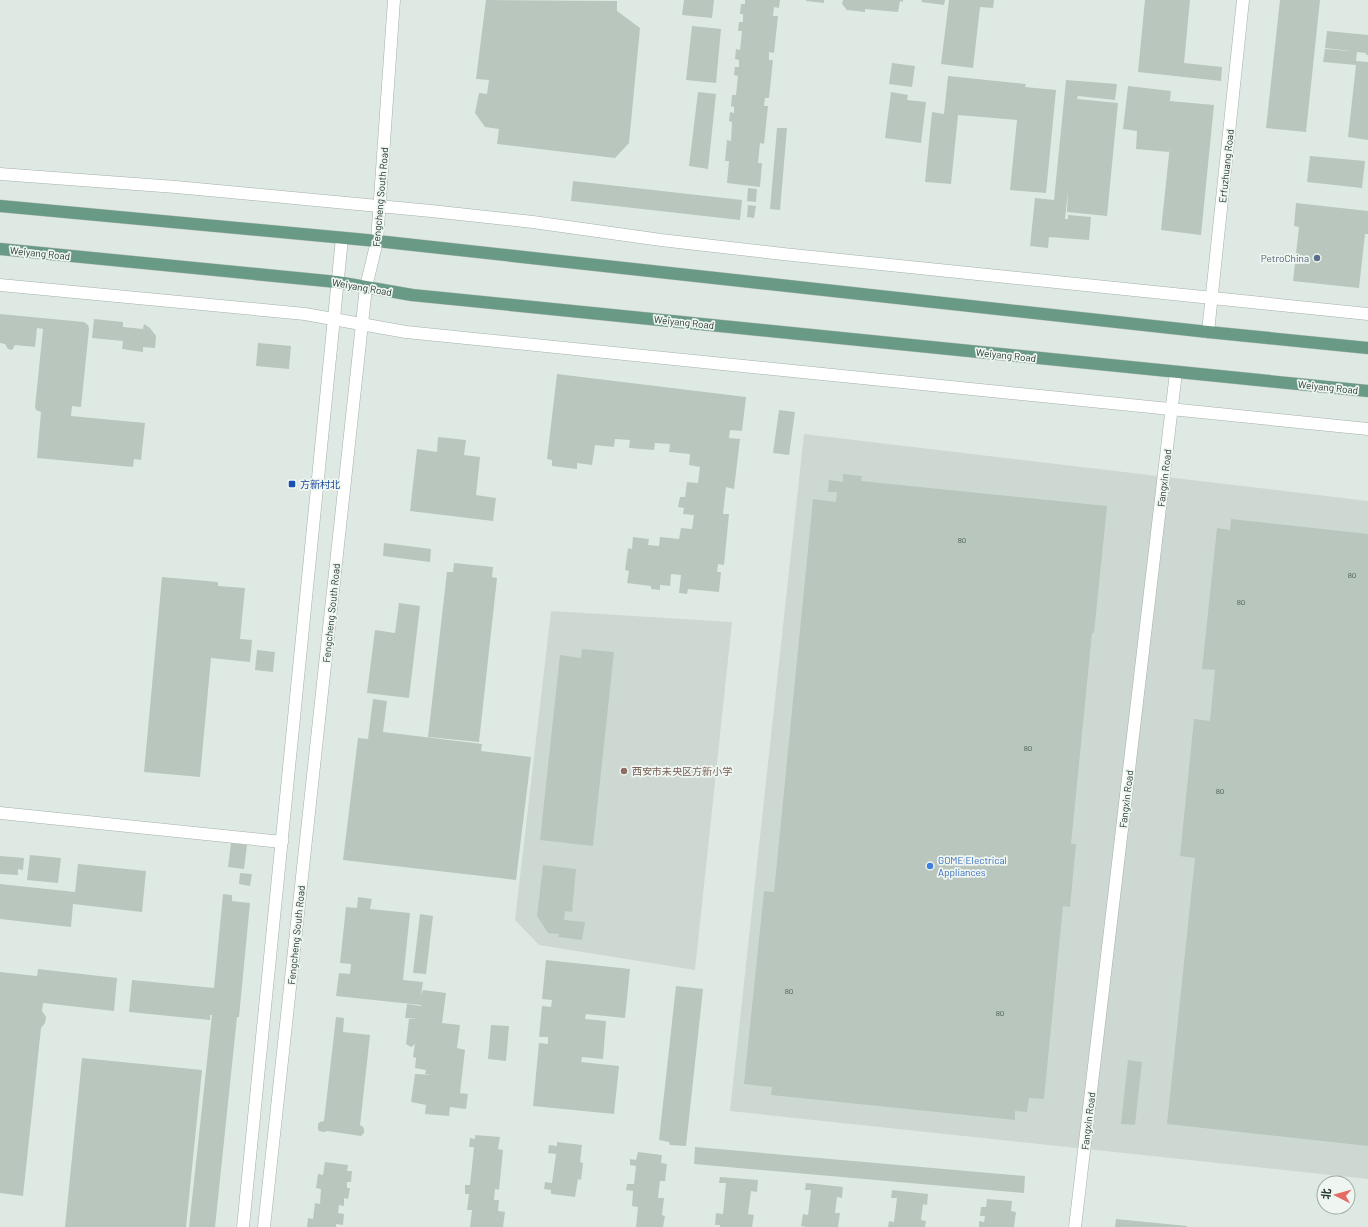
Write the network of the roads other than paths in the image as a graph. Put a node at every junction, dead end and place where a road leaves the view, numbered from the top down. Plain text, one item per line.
1 (394, 0) edge
2 (1243, 0) edge
3 (0, 174) edge
4 (0, 206) edge
5 (380, 206) junction
6 (342, 238) junction
7 (378, 241) junction
8 (0, 249) edge
9 (337, 282) junction
10 (0, 285) edge
11 (366, 287) junction
12 (1212, 298) junction
13 (1368, 314) edge
14 (334, 319) junction
15 (362, 324) junction
16 (1208, 332) junction
17 (1368, 348) edge
18 (1176, 372) junction
19 (1368, 391) edge
20 (1172, 409) junction
21 (1368, 429) edge
22 (0, 813) edge
23 (282, 842) junction
24 (243, 1227) edge
25 (264, 1227) edge
26 (1075, 1227) edge

1 - 5 street, Fengcheng South Road
2 - 12 street, Erfuzhuang Road
3 - 5 street
4 - 6 main road
5 - 7 street, Fengcheng South Road
5 - 12 street
6 - 7 main road
6 - 9 street
7 - 11 street, Fengcheng South Road
7 - 16 main road
8 - 9 main road, Weiyang Road
9 - 11 main road, Weiyang Road
9 - 14 street
10 - 14 street
11 - 15 street, Fengcheng South Road
11 - 18 main road, Weiyang Road
12 - 13 street
12 - 16 street, Erfuzhuang Road
14 - 15 street
14 - 23 street
15 - 20 street
15 - 25 street, Fengcheng South Road
16 - 17 main road
18 - 19 main road, Weiyang Road
18 - 20 street, Fangxin Road
20 - 21 street
20 - 26 street, Fangxin Road
22 - 23 street
23 - 24 street

